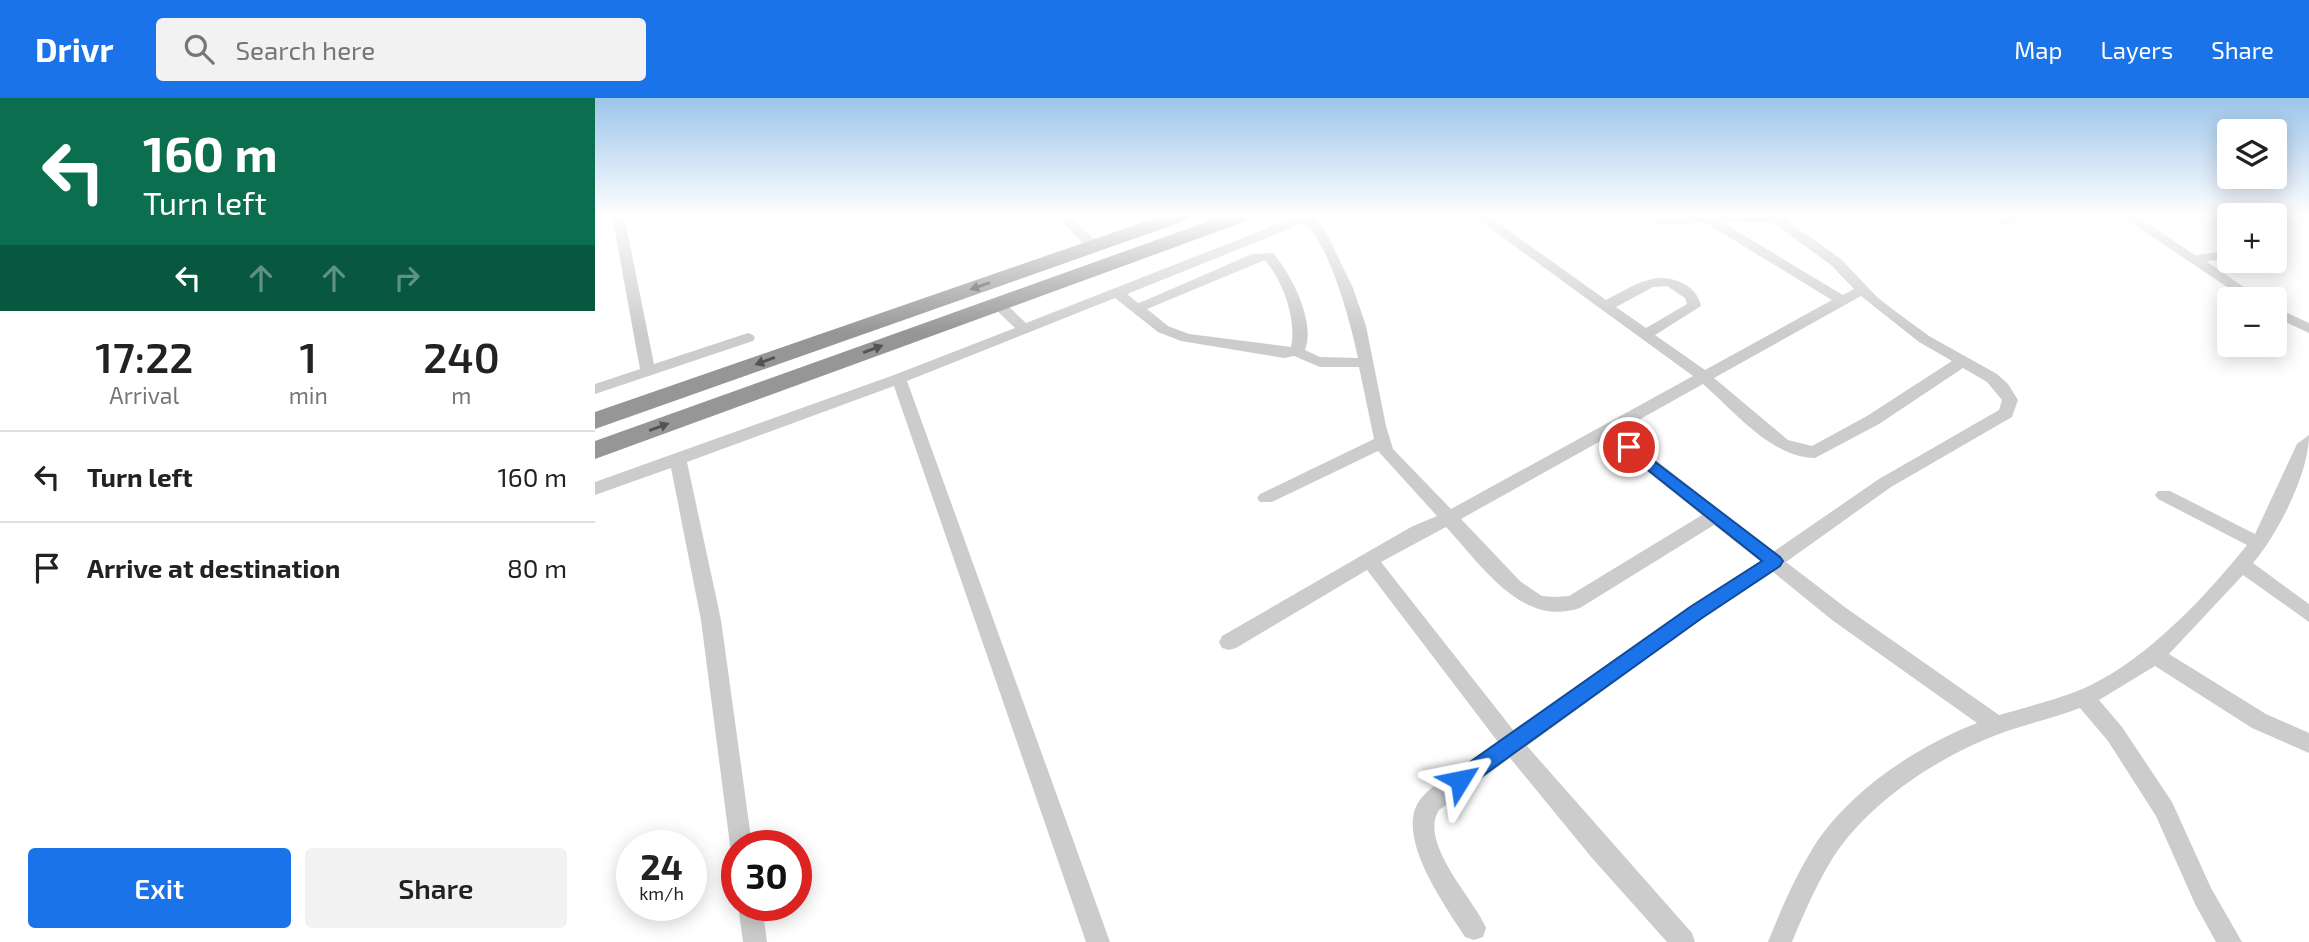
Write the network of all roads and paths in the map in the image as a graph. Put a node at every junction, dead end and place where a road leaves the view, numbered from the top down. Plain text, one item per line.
1 (626, 254) edge
2 (1069, 254) edge
3 (1136, 254) edge
4 (1215, 254) edge
5 (1330, 254) edge
6 (1532, 254) edge
7 (1767, 254) edge
8 (1827, 254) edge
9 (2183, 254) edge
10 (2217, 257) edge
11 (2191, 260) junction
12 (2235, 287) edge
13 (1863, 289) junction
14 (1117, 293) junction
15 (1840, 299) junction
16 (998, 304) junction
17 (1137, 307) junction
18 (1605, 307) junction
19 (2287, 317) edge
20 (2309, 329) edge
21 (1025, 330) junction
22 (1645, 335) junction
23 (748, 338) dead end
24 (1297, 351) junction
25 (1963, 361) junction
26 (1365, 362) junction
27 (648, 371) junction
28 (1704, 377) junction
29 (899, 379) junction
30 (595, 389) edge
31 (595, 421) edge
32 (1608, 430) junction
33 (2309, 440) edge
34 (1383, 442) junction
35 (595, 450) edge
36 (678, 461) junction
37 (595, 489) edge
38 (2164, 495) dead end
39 (1266, 498) dead end
40 (1716, 516) junction
41 (1449, 518) junction
42 (2258, 543) junction
43 (1370, 561) junction
44 (1774, 561) junction
45 (2241, 564) junction
46 (2309, 614) edge
47 (1229, 642) dead end
48 (2154, 655) junction
49 (2085, 699) junction
50 (1996, 725) junction
51 (2309, 743) edge
52 (1511, 745) junction
53 (739, 830) edge
54 (752, 921) edge
55 (1474, 928) dead end
56 (755, 942) edge
57 (1098, 942) edge
58 (1683, 942) edge
59 (1780, 942) edge
60 (2230, 942) edge

1 - 27 street
2 -> 31 highway
3 - 16 highway
4 - 14 street
5 - 26 street
6 - 18 street
7 - 15 street
8 - 13 street
9 - 11 street
10 - 11 street
11 - 12 street
13 - 15 street
13 - 25 street
14 - 17 street
14 - 21 street
15 - 28 street
16 - 21 street
35 -> 16 highway
17 - 24 street
17 - 24 street
18 - 22 street
18 - 22 street
19 - 20 street
21 - 29 street
22 - 28 street
23 - 27 street
24 - 26 street
25 - 28 street
25 - 44 street
26 - 34 street
27 - 30 street
28 - 32 street
29 - 36 street
29 - 57 street
32 - 40 street
32 - 41 street
33 - 42 street
34 - 39 street
34 - 41 street
36 - 37 street
36 - 53 street
38 - 42 street
40 - 41 street
40 - 44 street
41 - 43 street
42 - 45 street
43 - 47 street
43 - 52 street
44 - 50 street
44 - 52 street
45 - 46 street
45 - 48 street
48 - 49 street
48 - 51 street
49 - 50 street
49 - 60 street
50 - 59 street
52 - 55 street
52 - 58 street
54 - 56 street

